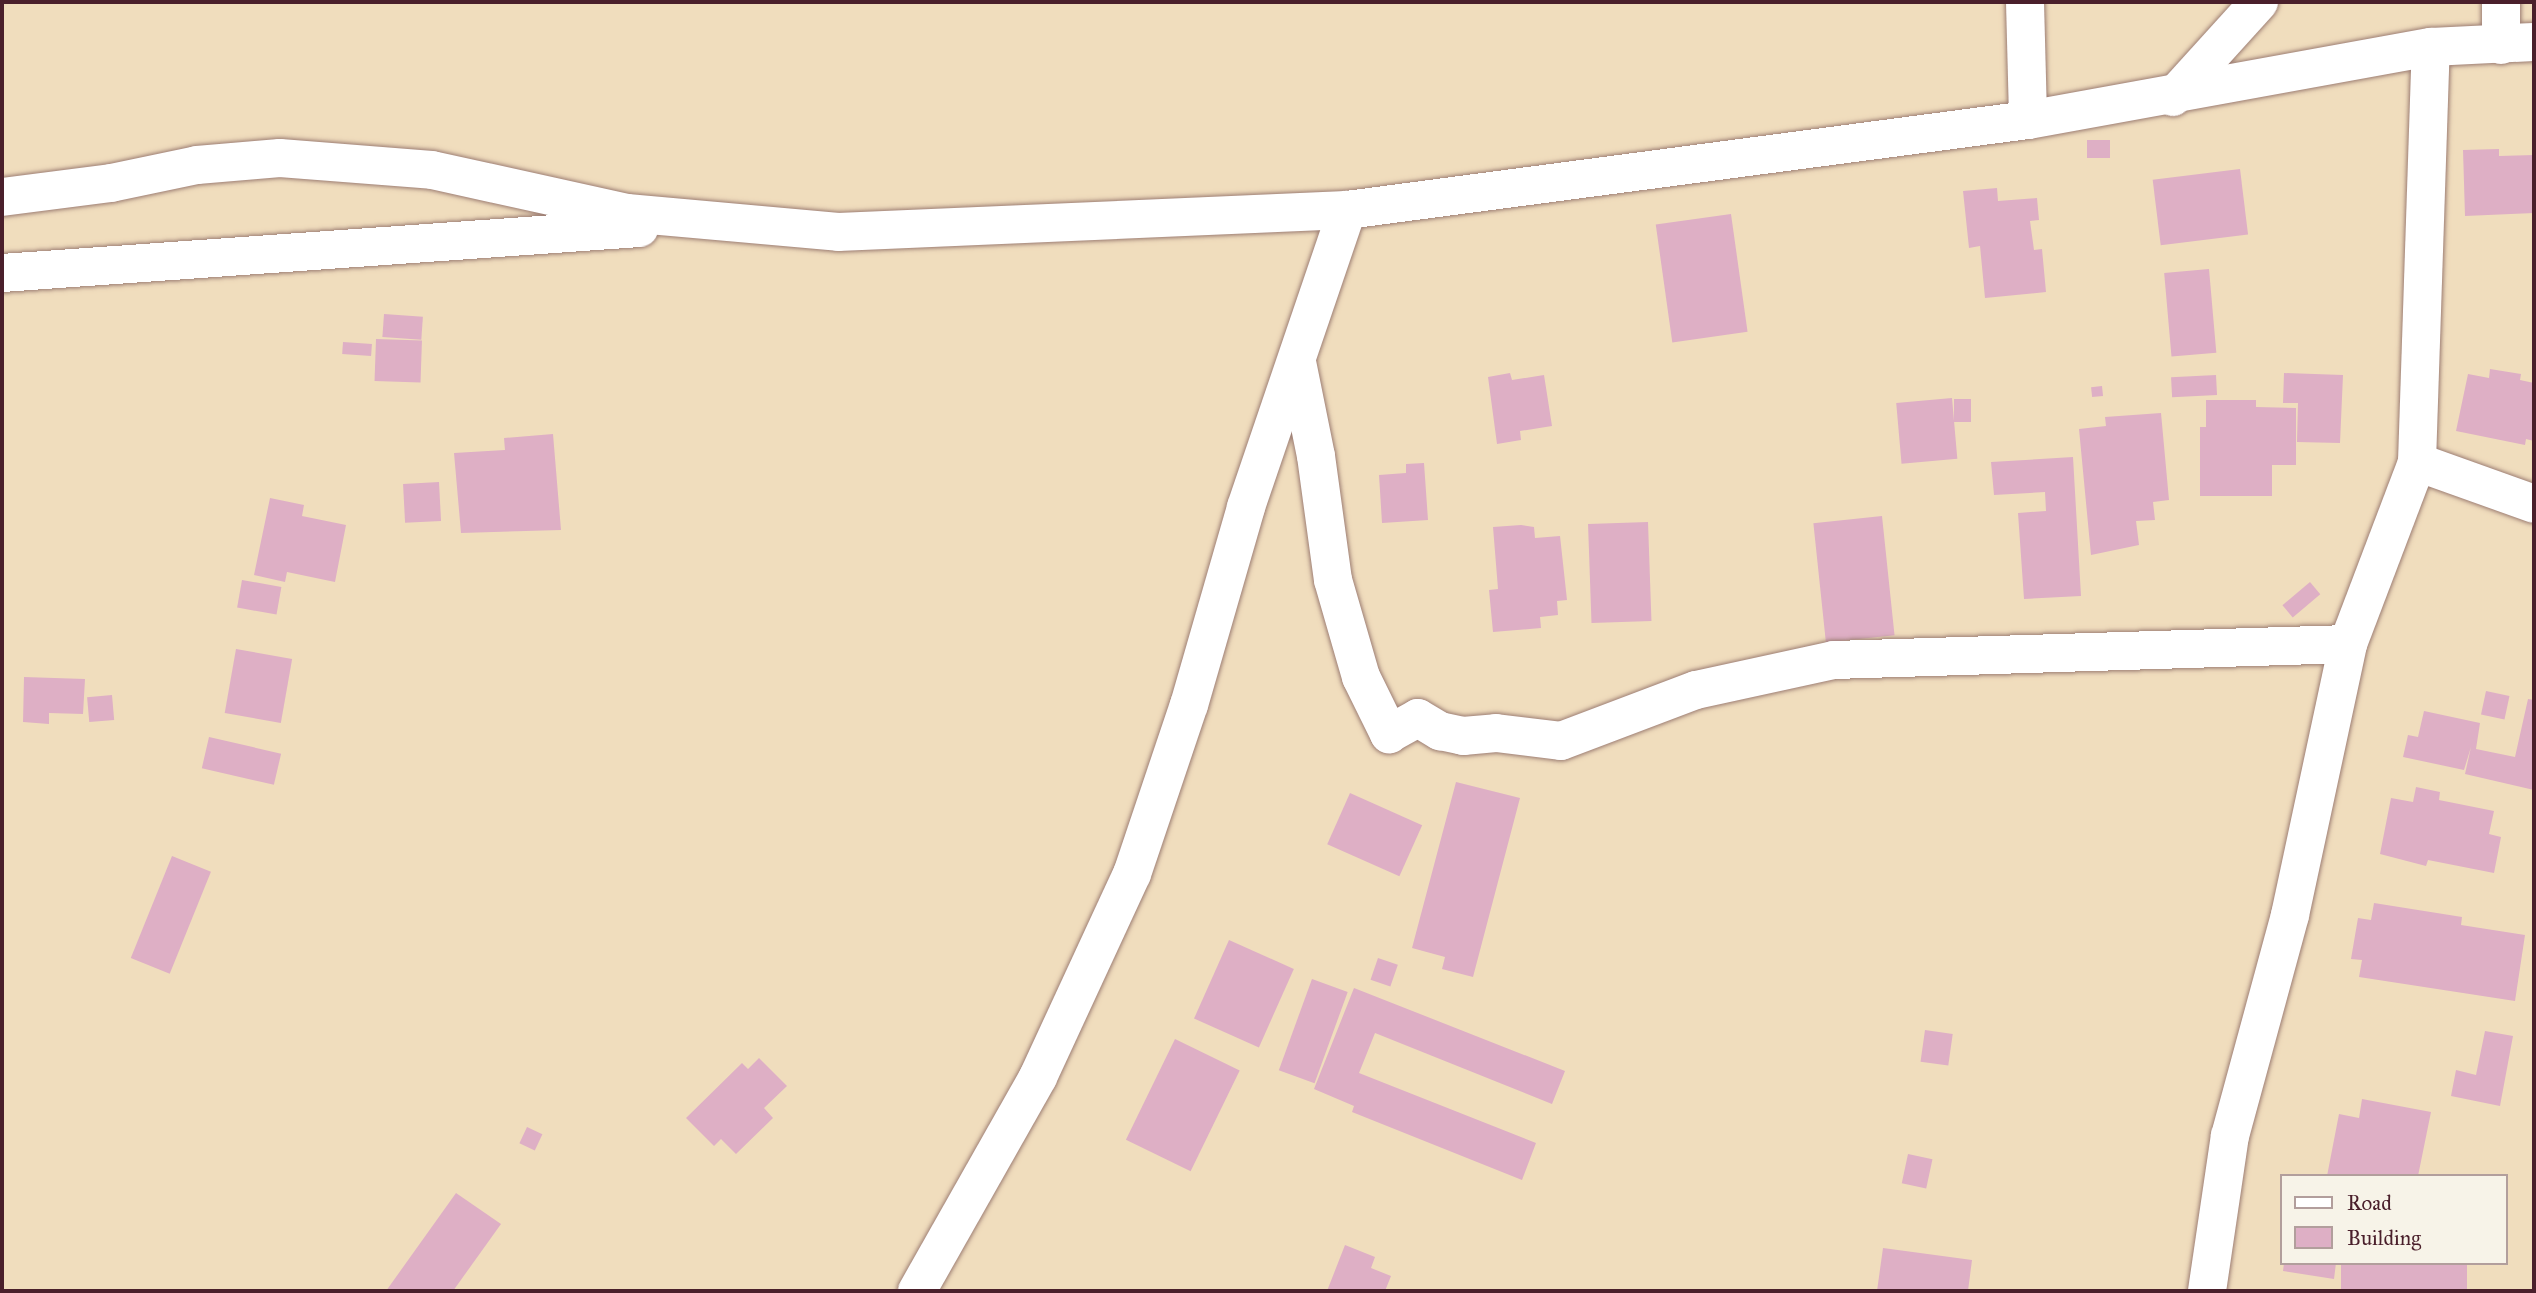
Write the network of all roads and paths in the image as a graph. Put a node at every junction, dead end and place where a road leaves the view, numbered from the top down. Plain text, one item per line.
1 (2025, 2) edge
2 (2259, 2) edge
3 (2501, 2) edge
4 (2518, 44) edge
5 (2431, 47) junction
6 (2173, 97) junction
7 (2028, 120) junction
8 (2, 197) edge
9 (1347, 210) junction
10 (706, 222) junction
11 (2, 273) edge
12 (1297, 362) junction
13 (2417, 462) junction
14 (2534, 504) edge
15 (2348, 644) junction
16 (916, 1291) edge
17 (2207, 1291) edge

1 - 7 street
2 - 6 street
3 - 4 street
4 - 5 street
5 - 6 street
5 - 13 street
6 - 7 street
7 - 9 street
8 - 10 street
9 - 10 street
9 - 12 street
10 - 11 street
12 - 15 street
12 - 16 street
13 - 14 street
13 - 15 street
15 - 17 street

